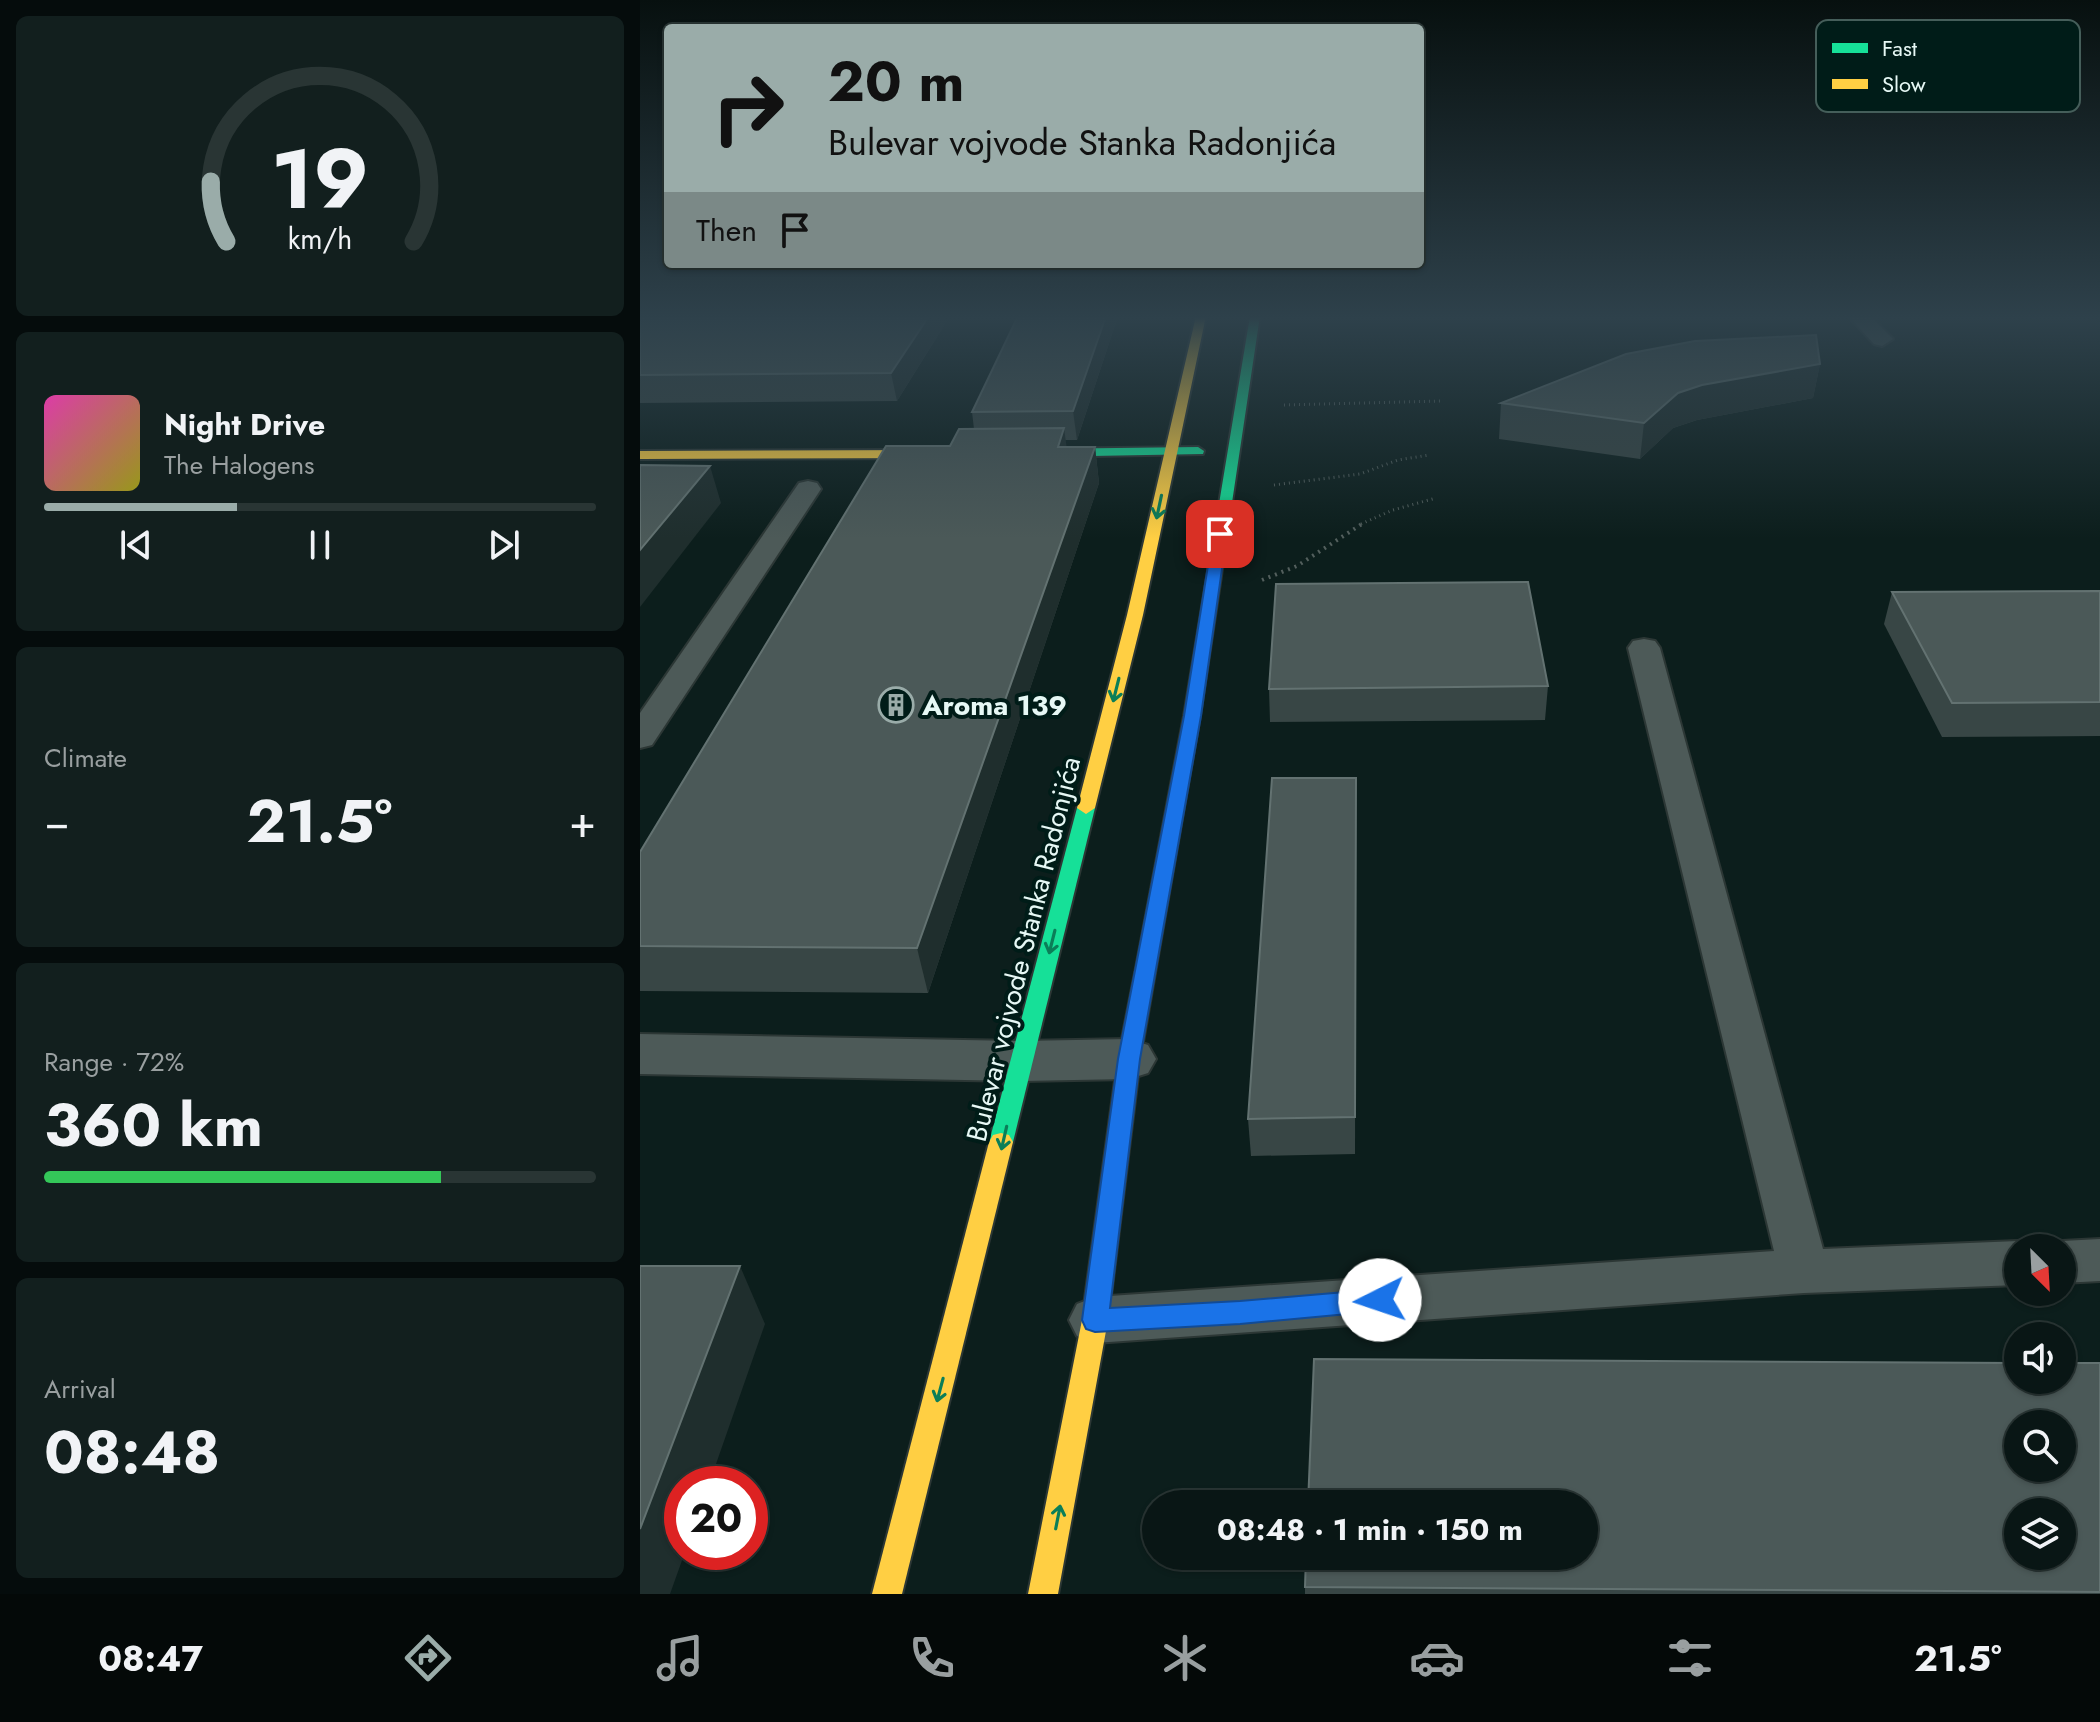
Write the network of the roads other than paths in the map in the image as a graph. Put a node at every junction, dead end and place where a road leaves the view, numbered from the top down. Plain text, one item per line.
1 (1185, 390) edge
2 (1244, 390) edge
3 (1233, 451) junction
4 (1171, 452) junction
5 (1023, 453) edge
6 (962, 454) edge
7 (640, 455) edge
8 (808, 489) dead end
9 (1644, 648) dead end
10 (640, 738) edge
11 (640, 1054) edge
12 (1129, 1059) junction
13 (1021, 1061) junction
14 (2100, 1260) edge
15 (2076, 1261) edge
16 (2004, 1264) edge
17 (1804, 1271) junction
18 (1095, 1320) junction
19 (887, 1594) edge
20 (1043, 1594) edge

1 - 4 street, Bulevar vojvode Stanka Radonjića
2 - 3 street
3 - 4 street
3 - 12 street
4 - 5 street
4 -> 13 street, Bulevar vojvode Stanka Radonjića
6 - 7 street
8 - 10 lane
9 - 17 lane
11 - 13 street
12 - 13 street
12 - 18 street
13 -> 19 street, Bulevar vojvode Stanka Radonjića
14 - 15 lane
16 - 17 lane
17 - 18 lane
20 -> 18 street

